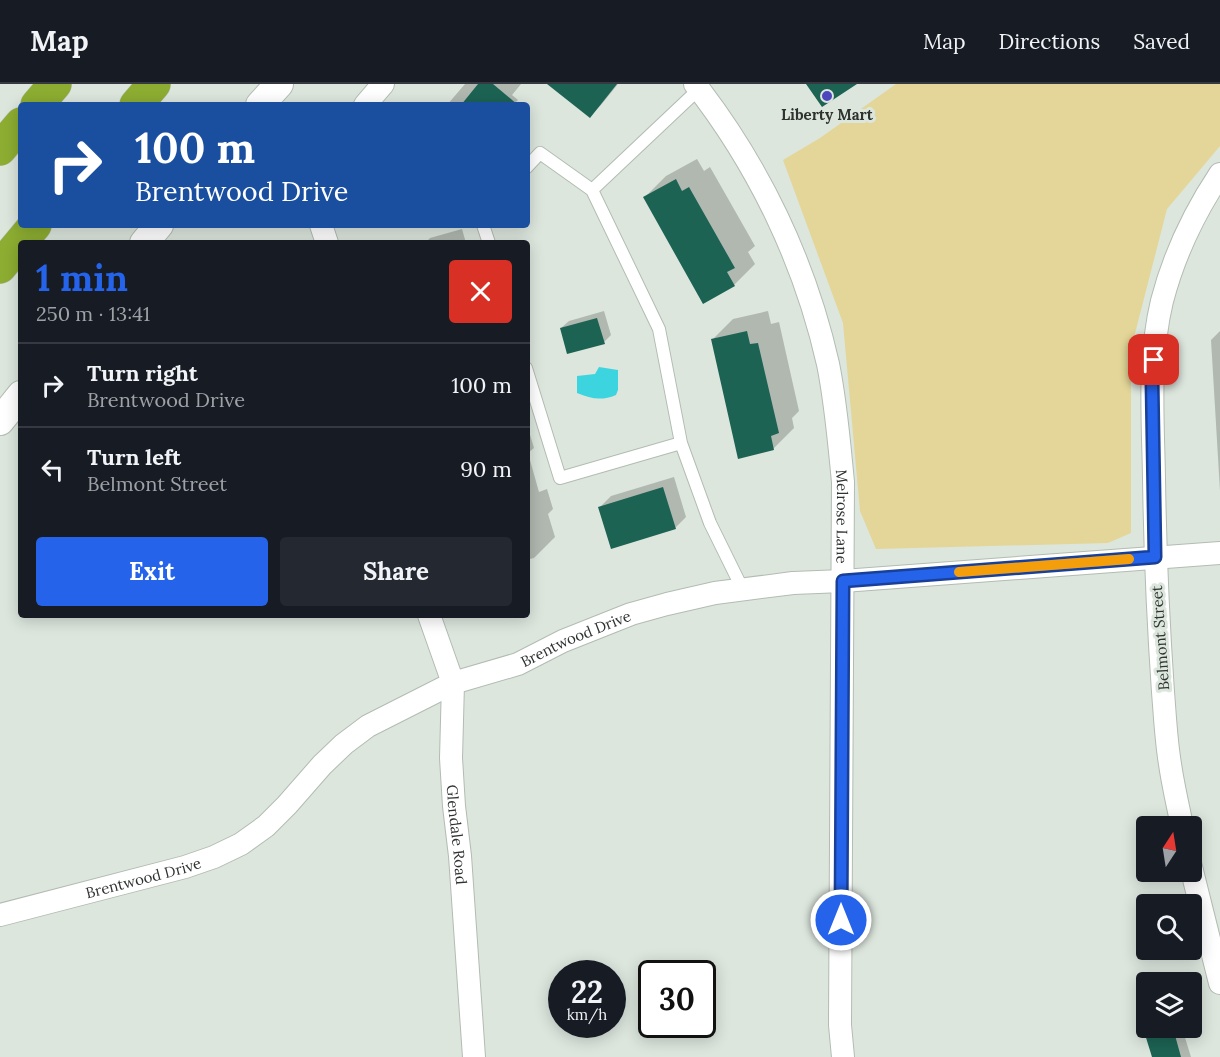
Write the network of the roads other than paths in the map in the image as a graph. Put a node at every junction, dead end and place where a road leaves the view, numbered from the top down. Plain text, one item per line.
1 (55, 84) edge
2 (154, 84) edge
3 (279, 84) edge
4 (383, 84) edge
5 (697, 87) edge
6 (40, 102) edge
7 (139, 102) edge
8 (263, 102) edge
9 (368, 102) edge
10 (18, 128) edge
11 (0, 149) edge
12 (530, 164) edge
13 (1220, 174) edge
14 (592, 190) junction
15 (32, 228) edge
16 (156, 228) edge
17 (22, 240) edge
18 (146, 240) edge
19 (18, 245) edge
20 (0, 267) edge
21 (530, 381) edge
22 (18, 399) edge
23 (0, 421) edge
24 (681, 443) junction
25 (1220, 553) edge
26 (1155, 557) junction
27 (843, 581) junction
28 (743, 590) junction
29 (430, 618) edge
30 (453, 683) junction
31 (1180, 816) edge
32 (1195, 882) edge
33 (0, 915) edge
34 (1220, 983) edge
35 (474, 1057) edge
36 (843, 1057) edge

1 - 6 highway
2 - 7 highway
3 - 8 street
4 - 9 street
5 - 14 lane
5 - 27 street, Melrose Lane
10 - 11 highway
12 - 14 lane
13 - 26 street, Belmont Street
14 - 24 lane
15 - 17 highway
16 - 18 street
19 - 20 highway
21 - 24 lane
22 - 23 street
24 - 28 lane
25 - 26 street, Brentwood Drive
26 - 27 street, Brentwood Drive
26 - 31 street, Belmont Street
27 - 28 street, Brentwood Drive
27 - 36 street, Melrose Lane
28 - 30 street, Brentwood Drive
29 - 30 street, Glendale Road
30 - 33 street, Brentwood Drive
30 - 35 street, Glendale Road
32 - 34 street

